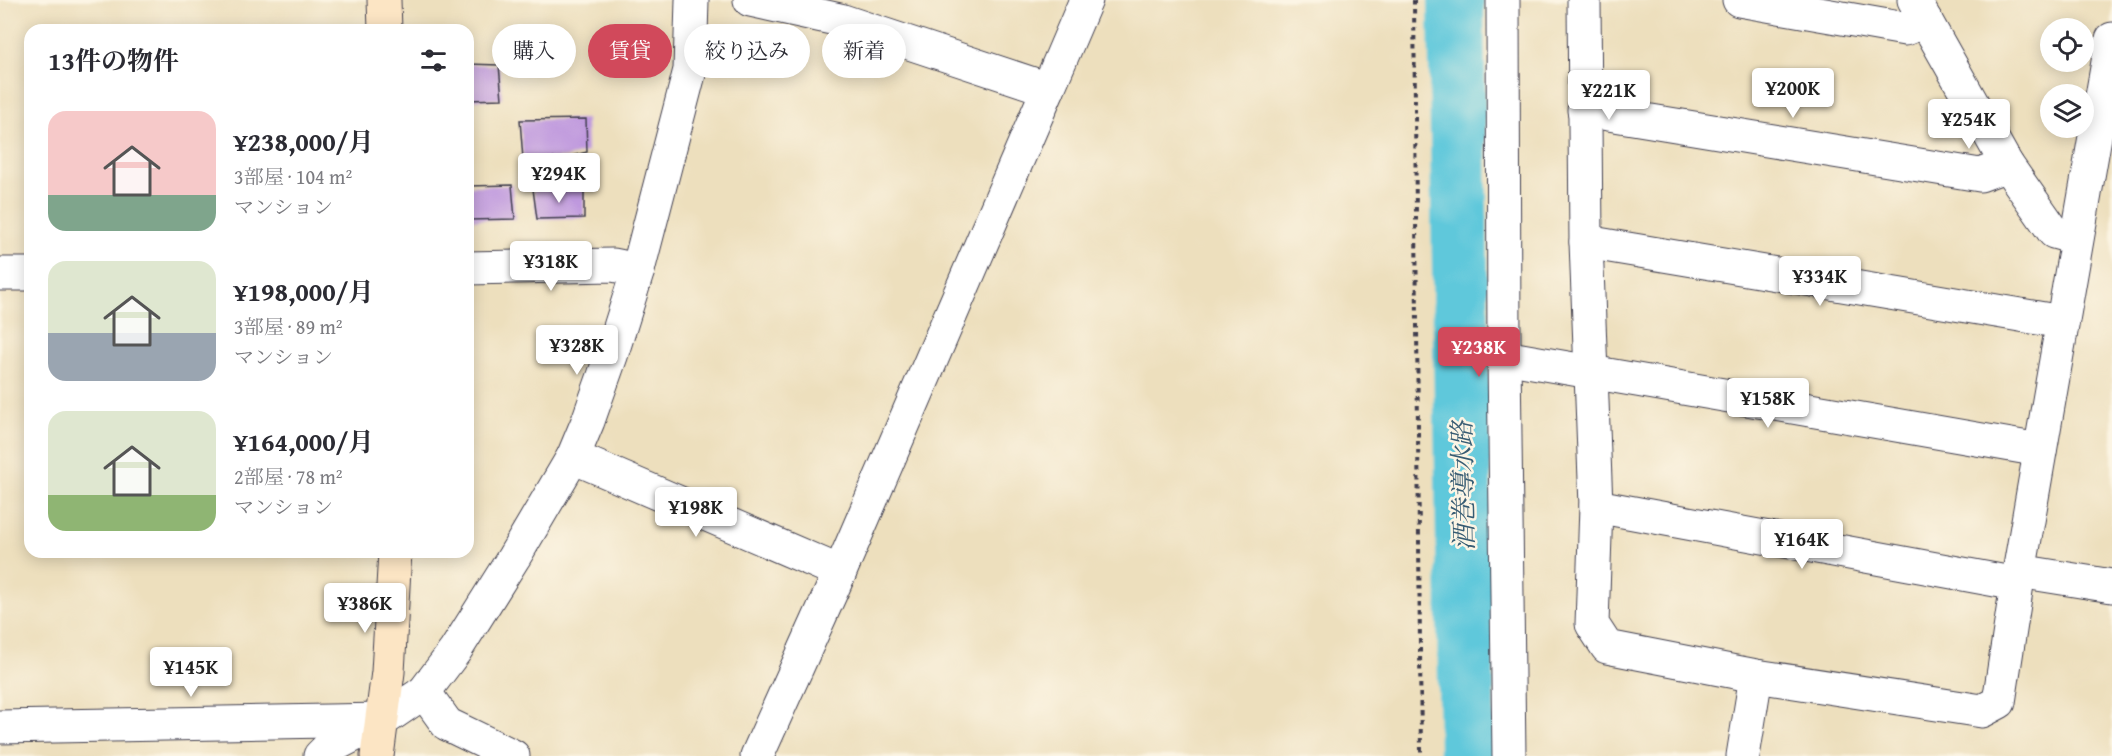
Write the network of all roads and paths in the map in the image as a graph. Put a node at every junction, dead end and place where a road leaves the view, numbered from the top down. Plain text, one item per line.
1 (384, 0) edge
2 (692, 0) edge
3 (750, 0) edge
4 (1086, 0) edge
5 (1414, 0) edge
6 (1503, 0) edge
7 (1584, 0) edge
8 (1739, 0) edge
9 (1920, 11) edge
10 (385, 24) edge
11 (2112, 39) edge
12 (1048, 89) junction
13 (1584, 110) junction
14 (2104, 136) edge
15 (2007, 165) junction
16 (2076, 238) junction
17 (1586, 242) junction
18 (474, 268) edge
19 (638, 270) junction
20 (0, 274) edge
21 (24, 274) edge
22 (2062, 322) junction
23 (1504, 357) junction
24 (1591, 373) junction
25 (2040, 450) junction
26 (573, 457) junction
27 (1596, 506) junction
28 (395, 558) edge
29 (840, 572) junction
30 (2018, 577) junction
31 (2112, 586) edge
32 (1756, 676) junction
33 (423, 692) junction
34 (383, 720) junction
35 (0, 727) edge
36 (320, 756) edge
37 (377, 756) edge
38 (513, 756) edge
39 (758, 756) edge
40 (1421, 756) edge
41 (1509, 756) edge
42 (1743, 756) edge

1 - 10 main road
2 - 19 street
3 - 12 street
4 - 12 street
5 - 40 path
6 - 23 street
7 - 13 street
8 - 9 street
9 - 15 street
11 - 14 street
12 - 29 street
13 - 15 street
13 - 17 street
14 - 16 street
15 - 16 street
16 - 22 street
17 - 22 street
17 - 24 street
18 - 19 street
19 - 26 street
20 - 21 street
22 - 25 street
23 - 24 street
23 - 41 street
24 - 25 street
24 - 27 street
25 - 30 street
26 - 29 street
26 - 33 street
27 - 30 street
27 - 32 street
28 - 34 main road
29 - 39 street
30 - 31 street
30 - 32 street
32 - 42 street
33 - 34 street
33 - 38 street
34 - 35 street
34 - 36 street
34 - 37 main road

